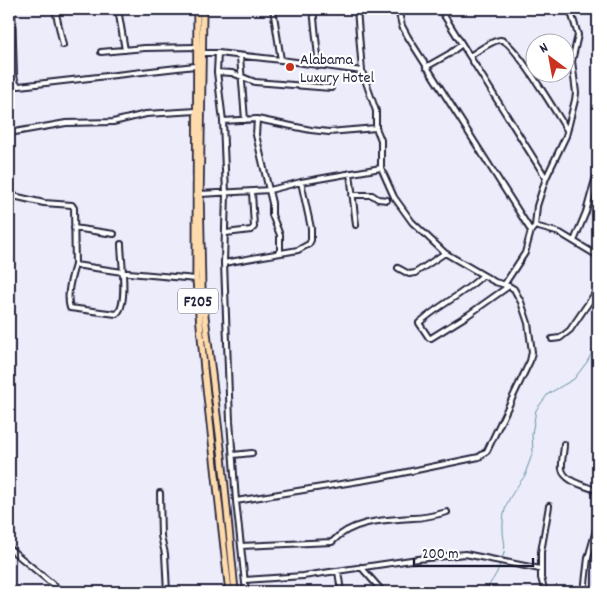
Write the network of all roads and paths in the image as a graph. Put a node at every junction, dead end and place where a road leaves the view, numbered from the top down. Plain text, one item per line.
1 (12, 9) edge
2 (55, 9) edge
3 (118, 9) edge
4 (196, 9) edge
5 (203, 9) edge
6 (273, 9) edge
7 (313, 9) edge
8 (357, 9) edge
9 (398, 9) edge
10 (440, 9) edge
11 (570, 9) edge
12 (462, 44) junction
13 (62, 45) dead end
14 (196, 47) junction
15 (124, 50) junction
16 (101, 52) dead end
17 (202, 52) junction
18 (218, 53) junction
19 (470, 56) junction
20 (240, 57) dead end
21 (281, 60) junction
22 (195, 66) junction
23 (320, 66) junction
24 (426, 67) junction
25 (362, 71) junction
26 (217, 72) junction
27 (241, 76) junction
28 (16, 84) junction
29 (9, 85) edge
30 (331, 88) dead end
31 (197, 111) junction
32 (244, 120) junction
33 (256, 120) junction
34 (223, 121) junction
35 (376, 128) junction
36 (567, 130) junction
37 (9, 133) edge
38 (381, 168) junction
39 (598, 172) edge
40 (350, 173) junction
41 (546, 178) junction
42 (301, 182) junction
43 (596, 184) edge
44 (270, 190) junction
45 (252, 192) junction
46 (200, 194) junction
47 (226, 194) junction
48 (9, 195) edge
49 (352, 196) junction
50 (387, 200) dead end
51 (356, 225) dead end
52 (535, 226) junction
53 (74, 228) junction
54 (531, 232) junction
55 (226, 233) junction
56 (114, 234) dead end
57 (574, 240) junction
58 (121, 244) dead end
59 (445, 252) junction
60 (280, 253) junction
61 (598, 256) edge
62 (224, 263) junction
63 (75, 265) junction
64 (398, 268) dead end
65 (123, 272) junction
66 (483, 275) junction
67 (196, 279) junction
68 (506, 285) junction
69 (598, 289) edge
70 (552, 339) dead end
71 (204, 369) junction
72 (211, 369) junction
73 (564, 444) dead end
74 (252, 453) dead end
75 (233, 456) junction
76 (598, 491) edge
77 (160, 493) dead end
78 (236, 501) junction
79 (549, 506) dead end
80 (447, 512) dead end
81 (598, 524) edge
82 (241, 546) junction
83 (9, 548) edge
84 (361, 567) junction
85 (540, 569) junction
86 (338, 571) junction
87 (244, 580) junction
88 (62, 592) edge
89 (167, 592) edge
90 (229, 592) edge
91 (235, 592) edge
92 (246, 592) edge
93 (341, 592) edge
94 (383, 592) edge
95 (545, 592) edge
96 (584, 592) edge

1 - 28 street
2 - 13 street
3 - 15 street
4 - 14 main road, F205
5 - 17 main road, F205
6 - 21 street
7 - 23 street
8 - 25 street
9 - 24 street
10 - 12 street
11 - 36 street
12 - 19 street
12 - 24 street
14 - 15 street
14 - 22 main road, F205
15 - 16 street
17 - 18 street
17 - 46 main road, F205
18 - 21 street
18 - 26 street
19 - 36 street
19 - 41 street
20 - 27 street
21 - 23 street
22 - 28 street
22 - 31 main road, F205
23 - 25 street
24 - 54 street
25 - 35 street
26 - 27 street
26 - 34 street
27 - 30 street
27 - 32 street
28 - 29 street
31 - 37 street
31 - 67 main road, F205
32 - 33 street
32 - 34 street
33 - 35 street
33 - 44 street
34 - 47 street
35 - 38 street
36 - 41 street
38 - 40 street
38 - 59 street
39 - 43 street
40 - 42 street
40 - 49 street
41 - 52 street
42 - 44 street
42 - 60 street
43 - 57 street
44 - 45 street
44 - 60 street
45 - 47 street
45 - 55 street
46 - 47 street
46 - 72 main road, F205
47 - 55 street
48 - 53 street
49 - 50 street
49 - 51 street
52 - 54 street
52 - 57 street
53 - 56 street
53 - 63 street
54 - 68 street
55 - 62 street
57 - 61 street
58 - 65 street
59 - 64 street
59 - 66 street
60 - 62 street
62 - 75 street
63 - 65 street
63 - 65 street
65 - 67 street
66 - 68 street
66 - 68 street
67 - 71 main road, F205
68 - 78 street
69 - 70 street
71 - 72 main road
71 - 90 main road, F205
72 - 91 main road, F205
73 - 76 street
74 - 75 street
75 - 78 street
77 - 89 street
78 - 82 street
79 - 85 street
80 - 82 street
81 - 96 street
82 - 87 street
83 - 88 street
84 - 85 street
84 - 86 street
84 - 94 street
85 - 95 street
86 - 87 street
86 - 93 street
87 - 92 street

